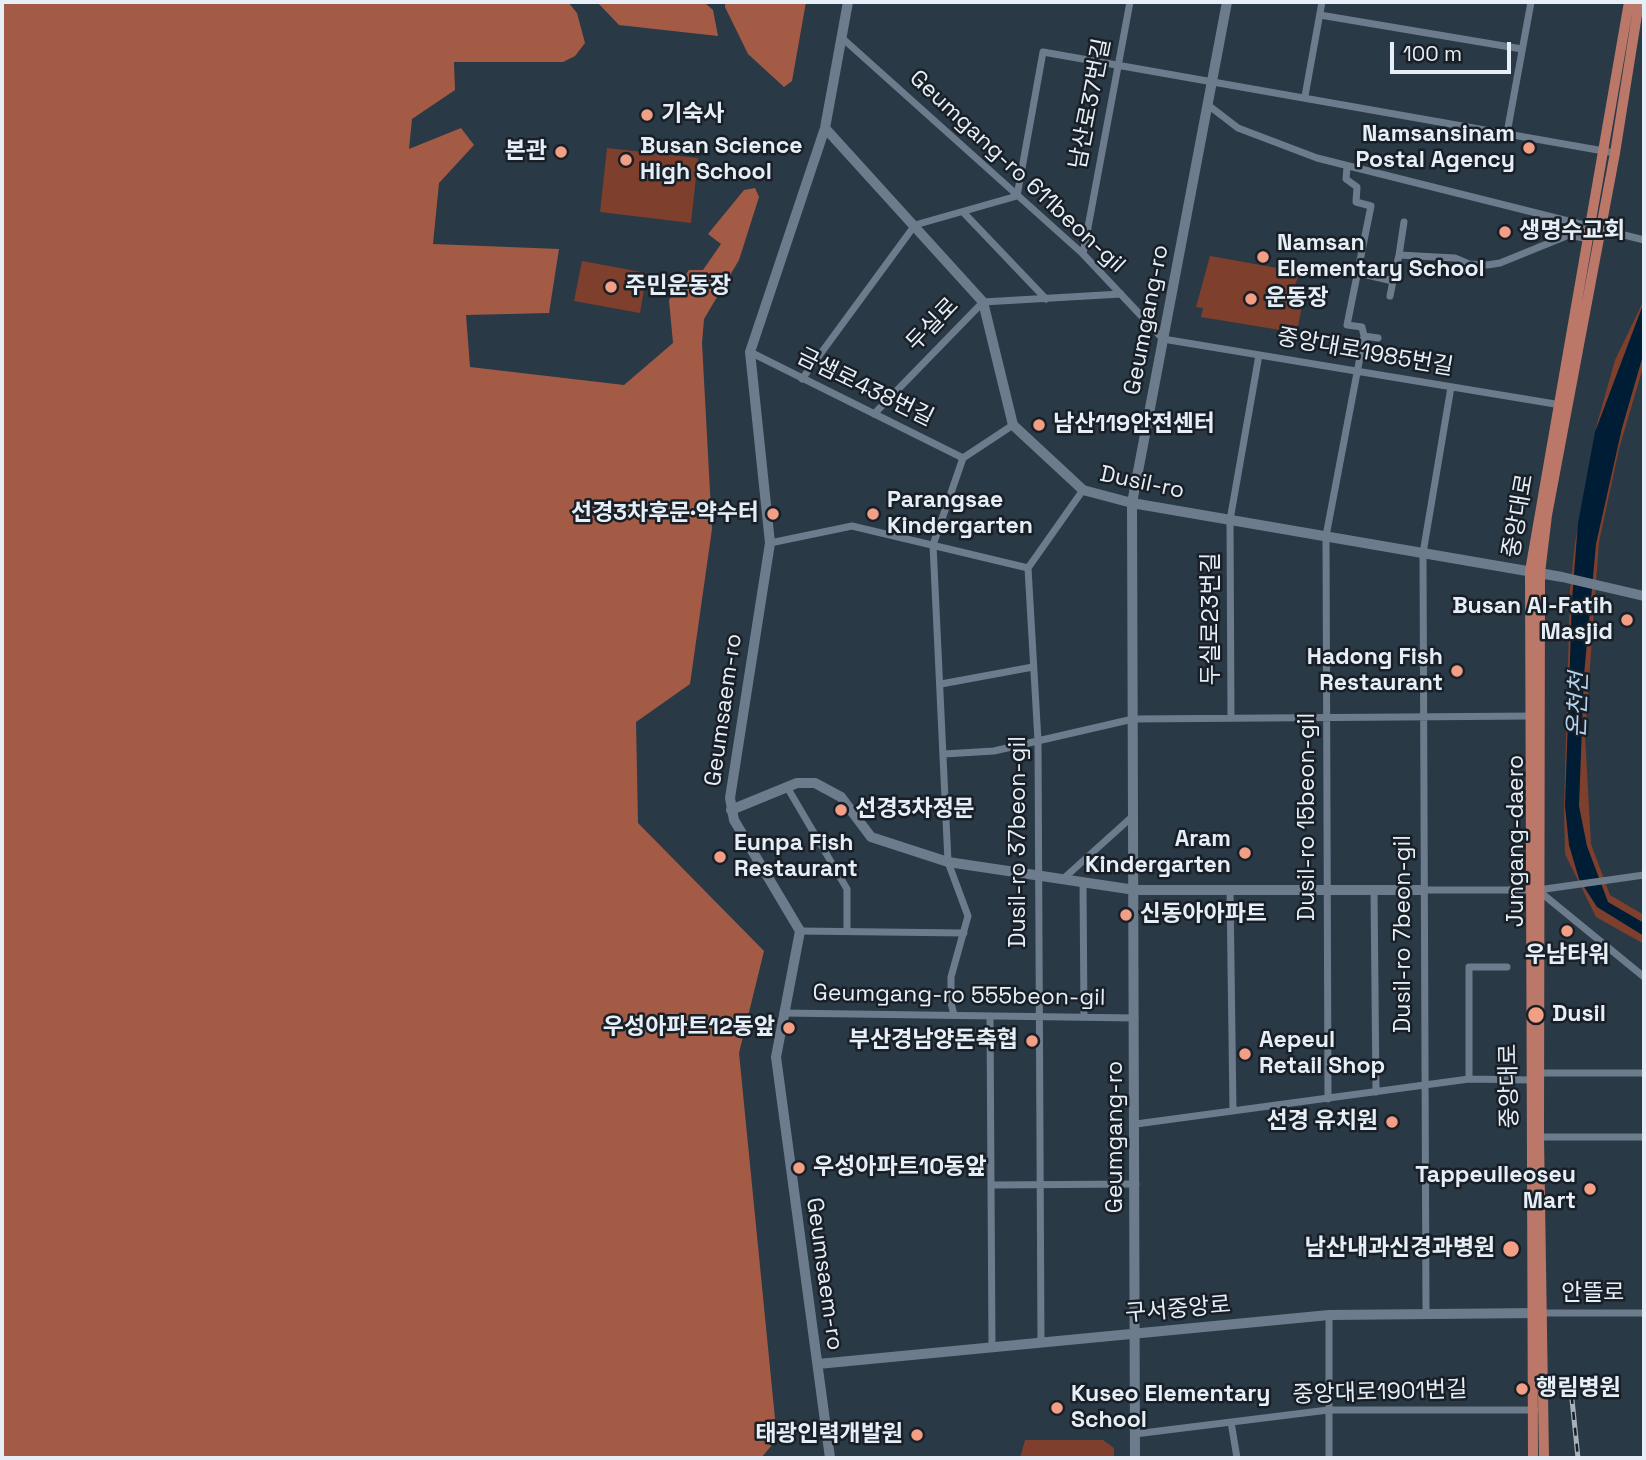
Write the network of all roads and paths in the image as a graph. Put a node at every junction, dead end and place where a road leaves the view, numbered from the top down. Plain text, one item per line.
1 (848, 2) edge
2 (1130, 2) edge
3 (1227, 2) edge
4 (1322, 2) edge
5 (1531, 2) edge
6 (1629, 2) edge
7 (1639, 2) edge
8 (1320, 15) junction
9 (841, 37) junction
10 (1522, 49) junction
11 (1117, 65) junction
12 (1213, 82) junction
13 (1305, 96) junction
14 (1208, 105) junction
15 (825, 128) junction
16 (1507, 133) junction
17 (1610, 152) junction
18 (1347, 167) junction
19 (1017, 196) junction
20 (963, 212) junction
21 (1404, 222) dead end
22 (915, 225) junction
23 (1596, 227) junction
24 (1589, 239) junction
25 (1644, 240) edge
26 (1083, 254) junction
27 (1399, 255) junction
28 (1358, 273) junction
29 (1393, 281) junction
30 (1121, 294) junction
31 (1390, 296) dead end
32 (1046, 299) junction
33 (983, 302) junction
34 (1364, 336) junction
35 (1378, 338) dead end
36 (1163, 339) junction
37 (750, 352) junction
38 (1259, 355) junction
39 (1358, 371) junction
40 (802, 379) junction
41 (1451, 387) junction
42 (1561, 405) junction
43 (874, 414) junction
44 (1013, 425) junction
45 (963, 458) junction
46 (1083, 490) junction
47 (1132, 503) junction
48 (1230, 520) junction
49 (1326, 536) junction
50 (770, 543) junction
51 (933, 545) junction
52 (1423, 553) junction
53 (1028, 568) junction
54 (1535, 572) junction
55 (1644, 596) edge
56 (1032, 667) junction
57 (941, 684) junction
58 (1535, 716) junction
59 (1421, 717) junction
60 (1231, 718) junction
61 (1328, 718) junction
62 (1133, 719) junction
63 (1038, 741) junction
64 (944, 754) junction
65 (787, 787) junction
66 (731, 810) junction
67 (1134, 816) junction
68 (948, 862) junction
69 (1037, 875) junction
70 (1644, 875) edge
71 (1063, 879) junction
72 (1083, 882) junction
73 (1135, 890) junction
74 (1230, 890) junction
75 (1328, 890) junction
76 (1374, 890) junction
77 (1422, 890) junction
78 (1534, 890) junction
79 (800, 931) junction
80 (847, 932) junction
81 (964, 933) junction
82 (1507, 967) dead end
83 (1644, 977) edge
84 (783, 1013) junction
85 (954, 1015) junction
86 (990, 1016) junction
87 (1040, 1017) junction
88 (1084, 1017) junction
89 (1135, 1018) junction
90 (1644, 1073) edge
91 (1535, 1076) junction
92 (1469, 1079) junction
93 (1424, 1085) junction
94 (1376, 1092) junction
95 (1328, 1099) junction
96 (1233, 1111) junction
97 (1136, 1124) junction
98 (1539, 1137) junction
99 (1644, 1137) edge
100 (1042, 1184) junction
101 (1136, 1184) junction
102 (991, 1185) junction
103 (1538, 1313) junction
104 (1644, 1313) edge
105 (1426, 1314) junction
106 (1329, 1315) junction
107 (1135, 1334) junction
108 (1041, 1343) junction
109 (992, 1348) junction
110 (818, 1364) junction
111 (1328, 1410) junction
112 (1539, 1410) junction
113 (1231, 1422) junction
114 (1135, 1434) junction
115 (830, 1458) edge
116 (1135, 1458) edge
117 (1237, 1458) edge
118 (1329, 1458) edge
119 (1533, 1458) edge
120 (1544, 1458) edge

1 - 9 street, Geumsaem-ro
2 - 11 street, 남산로37번길
3 - 12 street, Geumgang-ro
4 - 8 street
5 - 10 street
6 - 17 main road, Jungang-daero
7 - 17 main road, Jungang-daero
8 - 10 street
8 - 13 street
9 - 15 street, Geumsaem-ro
9 - 19 street, Geumgang-ro 611beon-gil
10 - 16 street
11 - 12 street
11 - 19 street
11 - 26 street, 남산로37번길
12 - 13 street
12 - 14 street, Geumgang-ro
13 - 16 street
14 - 18 street
14 - 36 street, Geumgang-ro
15 - 22 street
15 - 37 street, Geumsaem-ro
16 - 17 street
17 - 23 main road, Jungang-daero
18 - 23 street
18 - 28 street
19 - 20 street
19 - 26 street, Geumgang-ro 611beon-gil
20 - 22 street
20 - 32 street
21 - 27 street
22 - 33 street
22 - 40 street
23 - 24 main road, 중앙대로
23 - 25 street
23 - 54 main road, Jungang-daero
24 - 27 street
24 - 42 main road, 중앙대로
26 - 30 street, Geumgang-ro 611beon-gil
27 - 29 street
28 - 29 street
28 - 34 street
29 - 31 street
30 - 32 street, 두실로
30 - 36 street, Geumgang-ro 611beon-gil
32 - 33 street, 두실로
33 - 43 street, 두실로
33 - 44 street
34 - 35 street
34 - 39 street, Dusil-ro 15beon-gil
36 - 38 street, 중앙대로1985번길
36 - 47 street, Geumgang-ro
37 - 40 street, 금샘로438번길
37 - 50 street, Geumsaem-ro
38 - 39 street, 중앙대로1985번길
38 - 48 street, 두실로23번길
39 - 41 street, 중앙대로1985번길
39 - 49 street, Dusil-ro 15beon-gil
40 - 43 street, 금샘로438번길
41 - 42 street, 중앙대로1985번길
41 - 52 street, Dusil-ro 7beon-gil
42 - 54 main road, 중앙대로
43 - 45 street, 금샘로438번길
44 - 45 street
44 - 46 street, Dusil-ro
45 - 51 street
46 - 47 street, Dusil-ro
46 - 53 street
47 - 48 street, Dusil-ro
47 - 62 street, Geumgang-ro
48 - 49 street, Dusil-ro
48 - 60 street, 두실로23번길
49 - 52 street, Dusil-ro
49 - 61 street, Dusil-ro 15beon-gil
50 - 51 street
50 - 66 street, Geumsaem-ro
51 - 53 street
51 - 57 street
52 - 54 street, Dusil-ro
52 - 59 street, Dusil-ro 7beon-gil
53 - 56 street, Dusil-ro 37beon-gil
54 - 55 street, Dusil-ro
54 - 58 main road, Jungang-daero
56 - 57 street
56 - 63 street, Dusil-ro 37beon-gil
57 - 64 street
58 - 59 street
58 - 78 main road, Jungang-daero
59 - 61 street
59 - 77 street, Dusil-ro 7beon-gil
60 - 61 street
60 - 62 street
61 - 75 street, Dusil-ro 15beon-gil
62 - 63 street
62 - 67 street, Geumgang-ro
63 - 64 street
63 - 69 street, Dusil-ro 37beon-gil
64 - 68 street
65 - 66 street
65 - 68 street
65 - 80 street
66 - 79 street, Geumsaem-ro
67 - 71 street
67 - 73 street, Geumgang-ro
68 - 69 street
68 - 81 street
69 - 71 street
69 - 87 street, Dusil-ro 37beon-gil
70 - 78 street
71 - 72 street
72 - 73 street
72 - 88 street
73 - 74 street
73 - 89 street, Geumgang-ro
74 - 75 street
74 - 96 street
75 - 76 street
75 - 95 street, Dusil-ro 15beon-gil
76 - 77 street
76 - 94 street
77 - 78 street
77 - 93 street, Dusil-ro 7beon-gil
78 - 83 street
78 - 91 main road, Jungang-daero
79 - 80 street
79 - 84 street, Geumsaem-ro
80 - 81 street
81 - 85 street
82 - 92 street
84 - 85 street, Geumgang-ro 555beon-gil
84 - 110 street, Geumsaem-ro
85 - 86 street, Geumgang-ro 555beon-gil
86 - 87 street, Geumgang-ro 555beon-gil
86 - 102 street
87 - 88 street, Geumgang-ro 555beon-gil
87 - 100 street, Dusil-ro 37beon-gil
88 - 89 street, Geumgang-ro 555beon-gil
89 - 97 street, Geumgang-ro
90 - 91 street
91 - 92 street
91 - 98 main road, Jungang-daero
91 - 103 main road, 중앙대로
92 - 93 street
93 - 94 street
93 - 105 street, Dusil-ro 7beon-gil
94 - 95 street
95 - 96 street
96 - 97 street
97 - 101 street, Geumgang-ro
98 - 99 street
98 - 103 main road, Jungang-daero
100 - 101 street
100 - 102 street
100 - 108 street, Dusil-ro 37beon-gil
101 - 107 street, Geumgang-ro
102 - 109 street
103 - 104 street, 안뜰로
103 - 105 street, 구서중앙로
103 - 112 main road, Jungang-daero
105 - 106 street, 구서중앙로
106 - 107 street, 구서중앙로
106 - 111 street
107 - 108 street, 구서중앙로
107 - 114 street, Geumgang-ro
108 - 109 street, 구서중앙로
109 - 110 street, 구서중앙로
110 - 115 street, Geumsaem-ro
111 - 112 street, 중앙대로1901번길
111 - 113 street, 중앙대로1901번길
111 - 118 street
112 - 119 main road, Jungang-daero
112 - 120 main road, Jungang-daero
113 - 114 street, 중앙대로1901번길
113 - 117 street
114 - 116 street, Geumgang-ro

